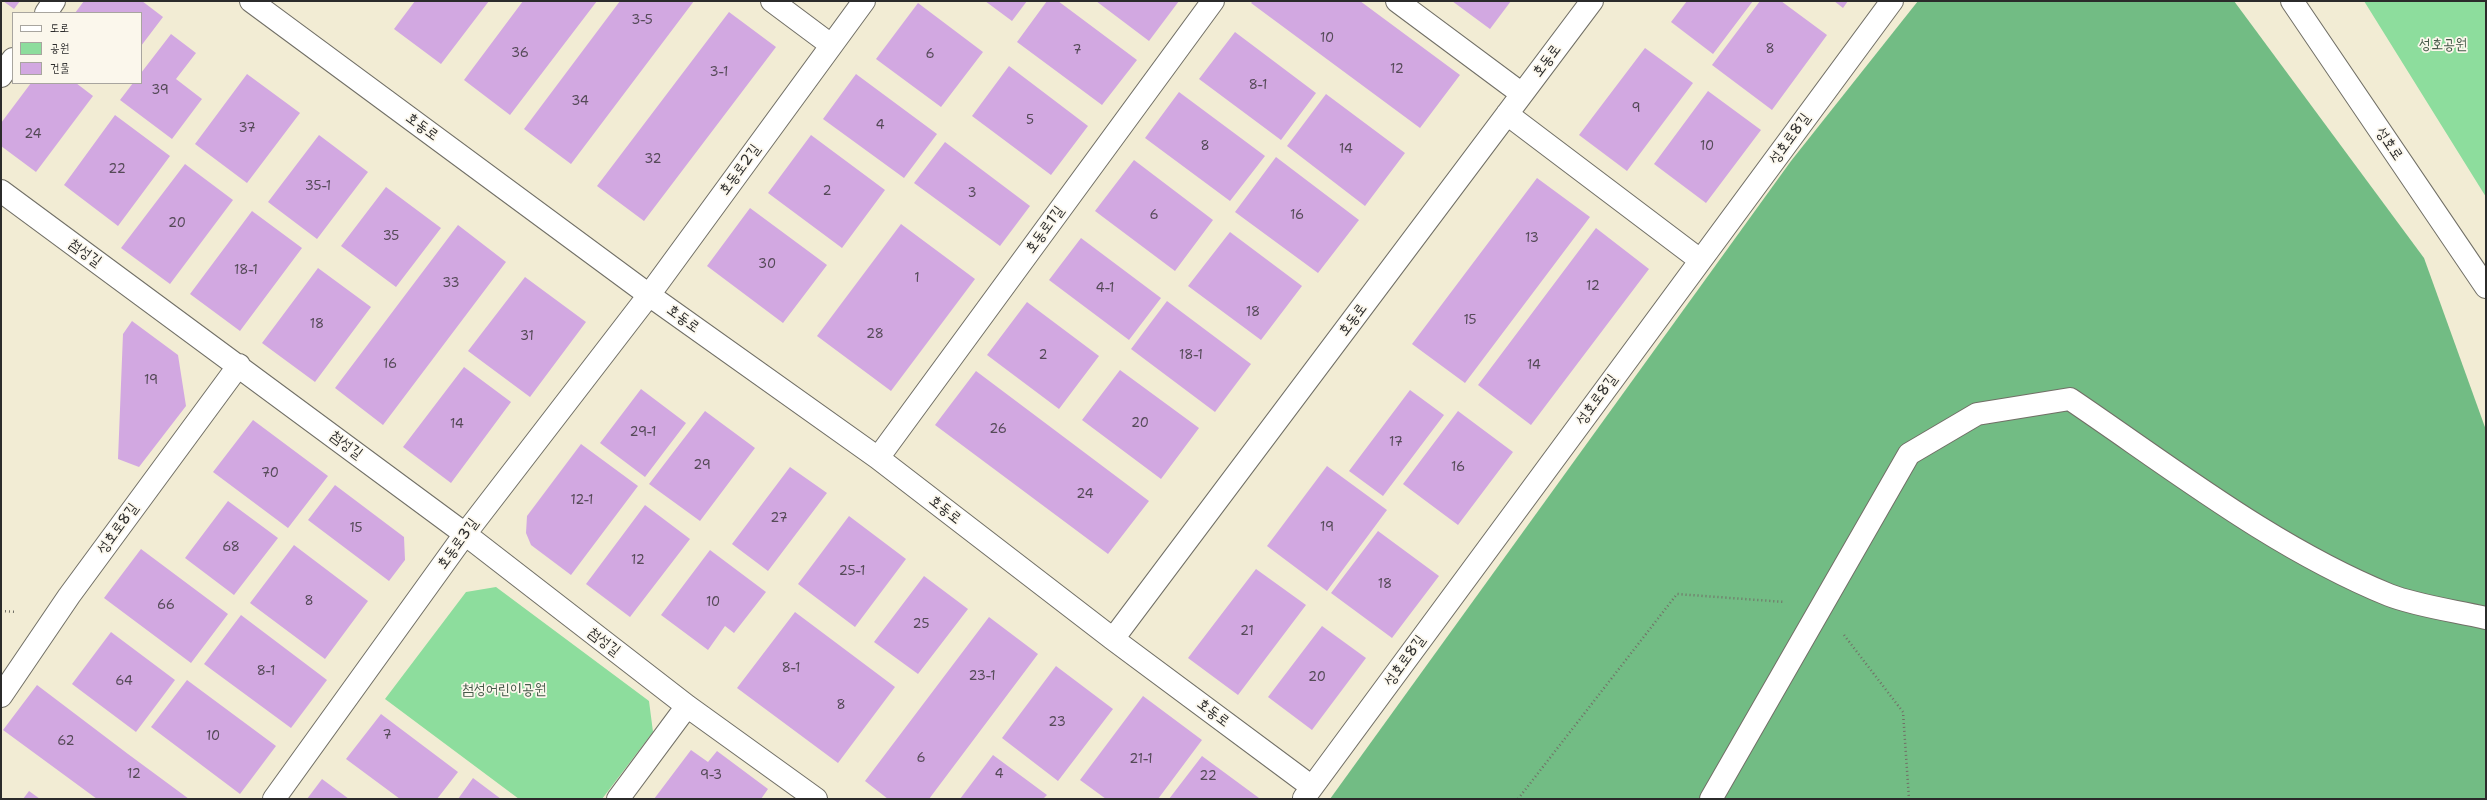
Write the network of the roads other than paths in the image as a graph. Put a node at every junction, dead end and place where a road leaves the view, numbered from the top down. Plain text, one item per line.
1 (54, 1) edge
2 (251, 1) edge
3 (772, 1) edge
4 (864, 1) edge
5 (1213, 1) edge
6 (1398, 1) edge
7 (1592, 1) edge
8 (1892, 1) edge
9 (2292, 1) edge
10 (47, 12) edge
11 (831, 45) junction
12 (12, 60) edge
13 (1, 76) edge
14 (1522, 94) junction
15 (1507, 114) junction
16 (1, 191) edge
17 (1700, 260) junction
18 (2486, 287) edge
19 (649, 295) junction
20 (239, 365) junction
21 (878, 458) junction
22 (465, 534) junction
23 (2486, 618) edge
24 (1113, 639) junction
25 (1, 696) edge
26 (687, 706) junction
27 (1307, 793) edge
28 (274, 799) edge
29 (618, 799) edge
30 (816, 799) edge
31 (1711, 799) edge

1 - 10 street
2 - 19 street, 호동로
3 - 11 street
4 - 11 street, 호동로2길
5 - 21 street, 호동로1길
6 - 14 street
7 - 14 street, 호동로
8 - 17 street, 성호로8길
9 - 18 street, 성호로
11 - 19 street, 호동로2길
12 - 13 street
14 - 15 street, 호동로
15 - 17 street
15 - 24 street, 호동로
16 - 20 street, 첨성길
17 - 27 street, 성호로8길
19 - 21 street, 호동로
19 - 22 street, 호동로3길
20 - 22 street, 첨성길
20 - 25 street, 성호로8길
21 - 24 street, 호동로
22 - 26 street, 첨성길
22 - 28 street, 호동로3길
23 - 31 street
24 - 27 street, 호동로
26 - 29 street
26 - 30 street, 첨성길

